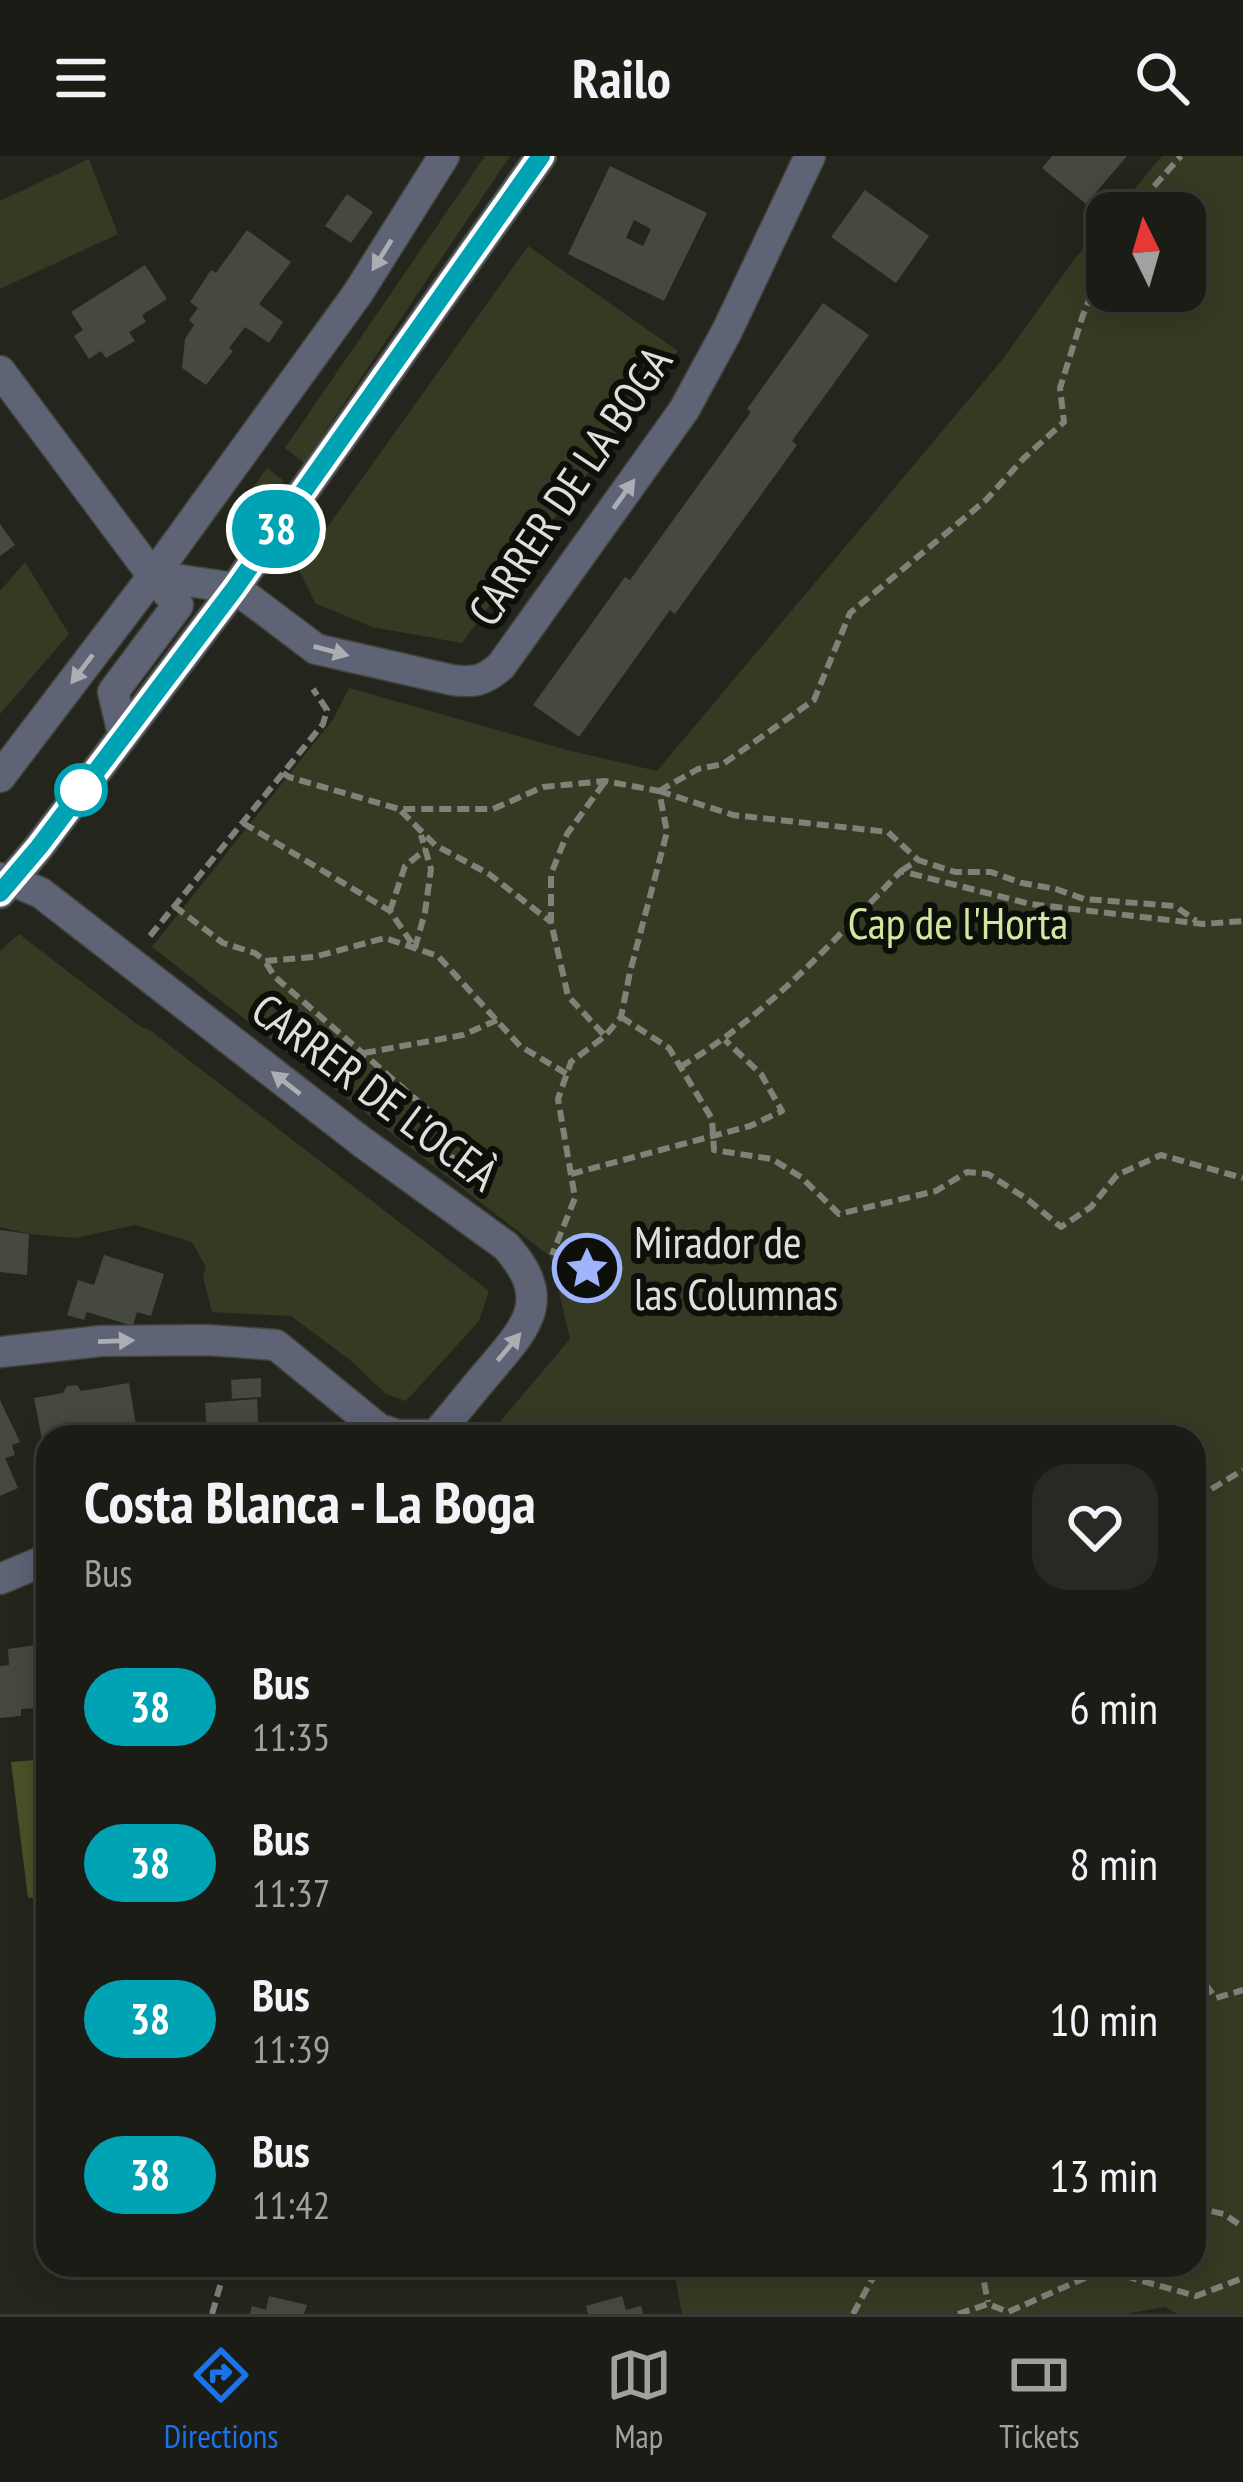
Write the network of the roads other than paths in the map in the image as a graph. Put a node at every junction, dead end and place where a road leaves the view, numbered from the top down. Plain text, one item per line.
1 (444, 156) edge
2 (541, 156) edge
3 (810, 156) edge
4 (0, 371) edge
5 (153, 576) junction
6 (235, 588) junction
7 (123, 734) junction
8 (0, 777) edge
9 (4, 884) edge
10 (0, 1352) edge
11 (374, 1425) edge
12 (444, 1425) edge
13 (36, 1564) edge
14 (0, 1579) edge

1 -> 5 street
2 - 6 street
6 -> 3 street, CARRER DE LA BOGA
4 - 5 street
5 - 6 street
5 - 7 street
5 -> 8 street
6 - 7 street
7 - 9 street
12 -> 9 street, CARRER DE L'OCEÀ
10 -> 11 street
13 - 14 street

